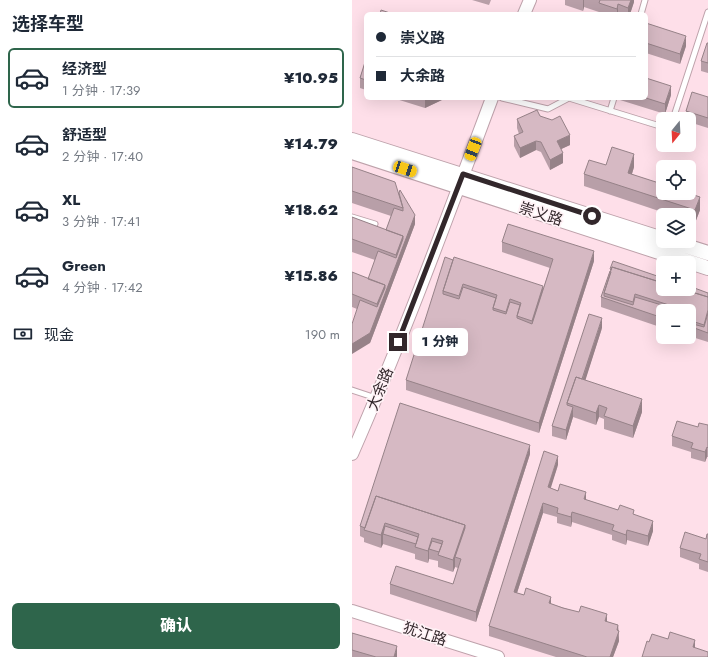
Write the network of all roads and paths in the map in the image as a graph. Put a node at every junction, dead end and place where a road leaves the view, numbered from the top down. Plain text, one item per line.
1 (530, 0) edge
2 (645, 0) edge
3 (525, 12) edge
4 (642, 12) edge
5 (708, 12) edge
6 (491, 100) edge
7 (510, 100) edge
8 (565, 100) edge
9 (575, 100) edge
10 (613, 100) edge
11 (610, 111) junction
12 (676, 112) edge
13 (656, 125) edge
14 (352, 140) edge
15 (352, 152) edge
16 (461, 181) junction
17 (352, 217) edge
18 (375, 224) edge
19 (656, 237) edge
20 (696, 248) edge
21 (707, 251) edge
22 (708, 268) edge
23 (352, 390) edge
24 (376, 398) junction
25 (352, 454) edge
26 (352, 611) edge
27 (498, 657) edge

1 - 3 street
2 - 4 lane
5 - 12 lane
6 - 16 street, 大余路
7 - 8 lane
9 - 11 lane
10 - 11 lane
11 - 13 lane
14 - 16 main road, 崇义路
15 - 16 main road, 崇义路
16 - 19 main road, 崇义路
16 - 22 main road, 崇义路
16 - 24 street, 大余路
17 - 18 lane
20 - 21 main road
23 - 24 lane
24 - 25 street, 大余路
26 - 27 street, 犹江路

